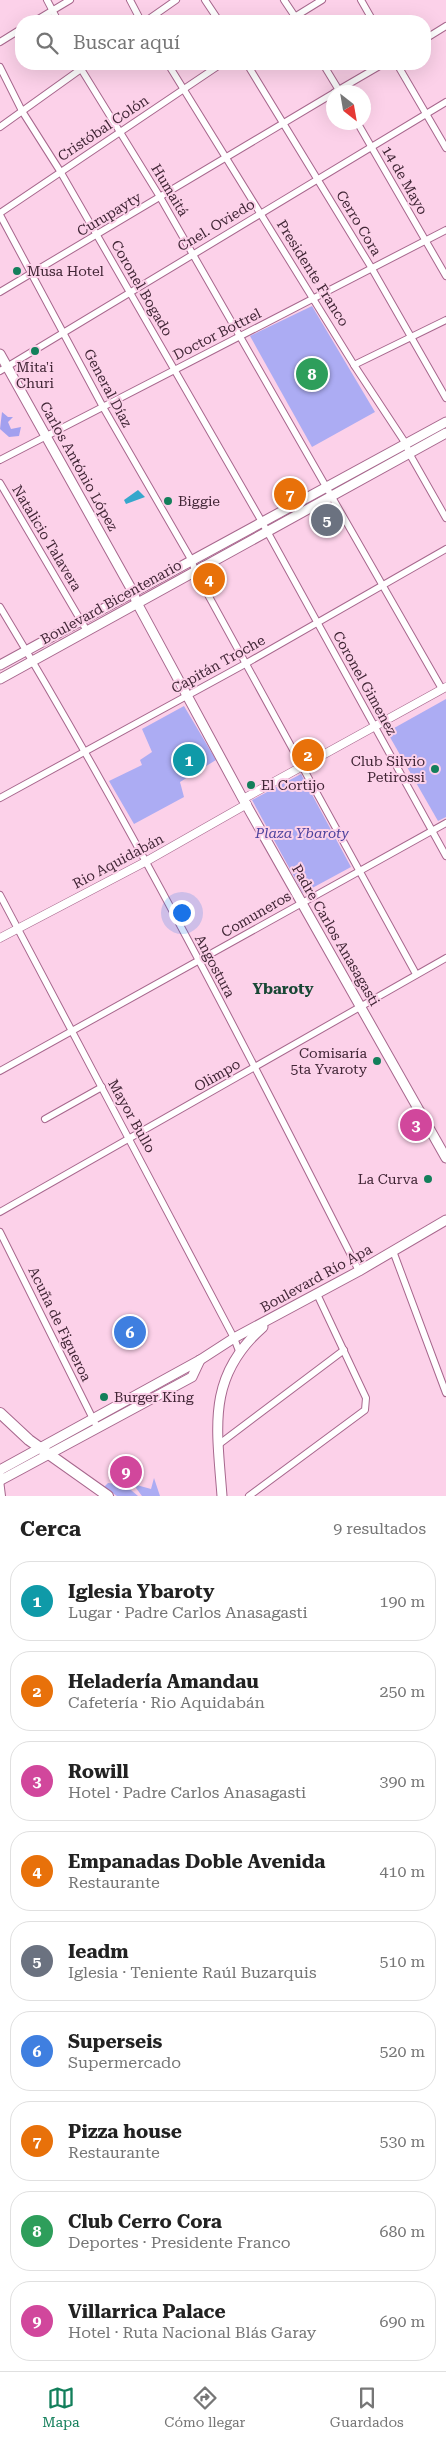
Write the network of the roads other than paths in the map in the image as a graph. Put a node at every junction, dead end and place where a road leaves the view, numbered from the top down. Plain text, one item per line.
1 (47, 0) edge
2 (70, 0) edge
3 (130, 0) edge
4 (176, 0) edge
5 (205, 0) edge
6 (284, 0) edge
7 (322, 0) edge
8 (361, 0) edge
9 (53, 10) junction
10 (44, 15) edge
11 (55, 15) edge
12 (138, 15) edge
13 (155, 15) edge
14 (215, 15) edge
15 (293, 15) edge
16 (301, 15) edge
17 (370, 15) edge
18 (446, 26) edge
19 (15, 33) edge
20 (431, 35) edge
21 (0, 42) edge
22 (0, 67) edge
23 (74, 70) edge
24 (82, 70) edge
25 (172, 70) edge
26 (212, 70) edge
27 (250, 70) edge
28 (326, 70) edge
29 (373, 70) edge
30 (401, 70) edge
31 (334, 85) edge
32 (348, 85) edge
33 (184, 88) junction
34 (326, 98) edge
35 (446, 102) edge
36 (22, 111) junction
37 (426, 113) junction
38 (282, 124) junction
39 (0, 127) edge
40 (361, 130) edge
41 (120, 131) junction
42 (370, 146) junction
43 (446, 148) edge
44 (227, 157) junction
45 (60, 171) junction
46 (317, 178) junction
47 (160, 197) junction
48 (260, 212) junction
49 (0, 214) edge
50 (446, 230) edge
51 (97, 236) junction
52 (426, 240) junction
53 (192, 254) junction
54 (372, 268) junction
55 (33, 273) junction
56 (446, 276) edge
57 (0, 292) edge
58 (129, 292) junction
59 (313, 298) junction
60 (446, 320) edge
61 (64, 332) junction
62 (239, 336) junction
63 (410, 338) junction
64 (0, 354) edge
65 (354, 365) junction
66 (4, 369) edge
67 (174, 370) junction
68 (446, 398) edge
69 (103, 406) junction
70 (446, 422) edge
71 (446, 433) edge
72 (46, 436) junction
73 (406, 444) junction
74 (409, 453) junction
75 (0, 460) edge
76 (0, 483) edge
77 (326, 487) junction
78 (333, 496) junction
79 (446, 518) edge
80 (262, 522) junction
81 (267, 532) junction
82 (446, 548) edge
83 (192, 561) junction
84 (195, 572) junction
85 (382, 584) junction
86 (133, 592) junction
87 (137, 603) junction
88 (0, 607) edge
89 (82, 621) junction
90 (317, 622) junction
91 (88, 631) junction
92 (26, 651) junction
93 (32, 661) junction
94 (245, 664) junction
95 (0, 666) edge
96 (0, 679) edge
97 (444, 688) edge
98 (187, 695) junction
99 (376, 727) junction
100 (84, 752) junction
101 (302, 768) junction
102 (0, 798) edge
103 (245, 802) junction
104 (446, 823) edge
105 (432, 831) junction
106 (446, 856) edge
107 (145, 862) junction
108 (358, 870) junction
109 (0, 895) edge
110 (301, 902) junction
111 (18, 929) junction
112 (0, 938) edge
113 (446, 958) edge
114 (199, 961) junction
115 (416, 974) junction
116 (361, 1006) junction
117 (71, 1032) junction
118 (256, 1067) junction
119 (0, 1071) edge
120 (102, 1087) junction
121 (45, 1119) dead end
122 (130, 1139) junction
123 (446, 1158) edge
124 (0, 1212) edge
125 (446, 1220) edge
126 (0, 1232) edge
127 (393, 1251) junction
128 (359, 1271) junction
129 (317, 1294) junction
130 (272, 1319) junction
131 (234, 1338) junction
132 (344, 1350) junction
133 (239, 1351) junction
134 (446, 1393) edge
135 (0, 1413) edge
136 (95, 1423) junction
137 (218, 1445) junction
138 (44, 1451) junction
139 (0, 1470) edge
140 (0, 1478) edge
141 (2, 1496) edge
142 (108, 1496) edge
143 (222, 1496) edge
144 (249, 1496) edge

1 - 9 street
2 - 9 street
3 - 12 street
4 - 13 street
5 - 14 street
6 - 15 street
7 - 16 street
8 - 17 street
9 - 10 street
9 - 11 street
18 - 20 street
19 - 21 street
22 - 36 street, Coronel Bogado
23 - 36 street
24 - 41 street, Humaitá
25 - 33 street, Presidente Franco
26 - 33 street, Cristóbal Colón
27 - 38 street, Cerro Cora
28 - 31 street
29 - 32 street, Curupayty
30 - 37 street
33 - 41 street, Cristóbal Colón
33 - 44 street, Presidente Franco
34 - 38 street, Curupayty
35 - 37 street, Cnel. Oviedo
36 - 39 street
36 - 45 street, Coronel Bogado
37 - 42 street, Cnel. Oviedo
37 - 43 street
38 - 44 street, Curupayty
38 - 46 street, Cerro Cora
40 - 42 street, 14 de Mayo
41 - 45 street, Cristóbal Colón
41 - 47 street, Humaitá
42 - 46 street, Cnel. Oviedo
42 - 52 street, 14 de Mayo
44 - 47 street, Curupayty
44 - 48 street, Presidente Franco
45 - 49 street, Cristóbal Colón
45 - 51 street, Coronel Bogado
46 - 48 street, Cnel. Oviedo
46 - 54 street, Cerro Cora
47 - 51 street, Curupayty
47 - 53 street, Humaitá
48 - 53 street, Cnel. Oviedo
48 - 59 street, Presidente Franco
49 - 55 street, General Díaz
50 - 52 street, Doctor Bottrel
51 - 55 street, Curupayty
51 - 58 street, Coronel Bogado
52 - 54 street, Doctor Bottrel
52 - 56 street, 14 de Mayo
53 - 58 street, Cnel. Oviedo
53 - 62 street, Humaitá
54 - 59 street, Doctor Bottrel
54 - 63 street, Cerro Cora
55 - 57 street, Curupayty
55 - 61 street, General Díaz
58 - 61 street, Cnel. Oviedo
58 - 67 street, Coronel Bogado
59 - 62 street, Doctor Bottrel
59 - 65 street, Presidente Franco
60 - 63 street
61 - 66 street, Cnel. Oviedo
61 - 69 street, General Díaz
62 - 67 street, Doctor Bottrel
62 - 77 street, Humaitá
63 - 65 street
63 - 68 street, Cerro Cora
64 - 66 main road, Carlos António López
65 - 73 street, Presidente Franco
66 - 72 main road, Carlos António López
67 - 69 street, Doctor Bottrel
67 - 80 street, Coronel Bogado
69 - 72 street, Doctor Bottrel
69 - 83 street, General Díaz
70 - 73 main road, Boulevard Bicentenario
71 - 74 main road, Boulevard Bicentenario
72 - 75 street, Doctor Bottrel
72 - 86 main road, Carlos António López
73 - 74 street, Presidente Franco
73 - 77 main road, Boulevard Bicentenario
74 - 78 main road, Boulevard Bicentenario
74 - 79 street, Presidente Franco
76 - 89 street, Natalicio Talavera
77 - 78 street, Humaitá
77 - 80 main road, Boulevard Bicentenario
78 - 81 main road, Boulevard Bicentenario
78 - 85 street, Humaitá
80 - 81 street, Coronel Gimenez
80 - 83 main road, Boulevard Bicentenario
81 - 84 main road, Boulevard Bicentenario
81 - 90 street, Coronel Gimenez
82 - 85 street, Capitán Troche
83 - 84 street, General Díaz
83 - 86 main road, Boulevard Bicentenario
84 - 87 main road, Boulevard Bicentenario
84 - 94 street, General Díaz
85 - 90 street, Capitán Troche
85 - 97 street, Humaitá
86 - 87 main road, Padre Carlos Anasagasti
86 - 89 main road, Boulevard Bicentenario
87 - 91 main road, Boulevard Bicentenario
87 - 98 main road, Padre Carlos Anasagasti
88 - 92 street, Angostura
89 - 91 street, Natalicio Talavera
89 - 92 main road, Boulevard Bicentenario
90 - 94 street, Capitán Troche
90 - 99 street, Coronel Gimenez
91 - 93 main road, Boulevard Bicentenario
92 - 93 street, Angostura
92 - 95 main road, Boulevard Bicentenario
93 - 96 main road, Boulevard Bicentenario
93 - 100 street, Angostura
94 - 98 street, Capitán Troche
94 - 101 street, General Díaz
97 - 99 street, Rio Aquidabán
98 - 100 street, Capitán Troche
98 - 103 main road, Padre Carlos Anasagasti
99 - 101 street, Rio Aquidabán
99 - 105 street, Coronel Gimenez
100 - 102 street, Capitán Troche
100 - 107 street, Angostura
101 - 103 street, Rio Aquidabán
101 - 108 street, General Díaz
103 - 107 street, Rio Aquidabán
103 - 110 main road, Padre Carlos Anasagasti
104 - 105 street, Comuneros
105 - 106 street, Coronel Gimenez
105 - 108 street, Comuneros
107 - 111 street, Rio Aquidabán
107 - 114 street, Angostura
108 - 110 street, Comuneros
108 - 115 street, General Díaz
109 - 111 street, Mayor Bullo
110 - 114 street, Comuneros
110 - 116 main road, Padre Carlos Anasagasti
111 - 112 street, Rio Aquidabán
111 - 117 street, Mayor Bullo
113 - 115 street, Olimpo
114 - 117 street, Comuneros
114 - 118 street, Angostura
115 - 116 street, Olimpo
116 - 118 street, Olimpo
116 - 123 main road, Padre Carlos Anasagasti
117 - 119 street, Comuneros
117 - 120 street, Mayor Bullo
118 - 122 street, Olimpo
118 - 128 street, Angostura
120 - 121 street
120 - 122 street, Mayor Bullo
122 - 124 street, Olimpo
122 - 131 street, Mayor Bullo
125 - 127 main road, Boulevard Río Apa
126 - 136 street, Acuña de Figueroa
127 - 128 main road, Boulevard Río Apa
127 - 134 street
128 - 129 main road, Boulevard Río Apa
129 - 130 main road, Boulevard Río Apa
129 - 132 street
130 - 131 main road, Boulevard Río Apa
130 - 133 main road
131 - 133 street, Mayor Bullo
131 - 136 main road, Boulevard Río Apa
132 - 137 street
132 - 144 street
133 - 137 main road
135 - 138 highway
136 - 138 main road, Boulevard Río Apa
137 - 143 main road
138 - 139 main road, Boulevard Río Apa
138 - 140 main road, Boulevard Río Apa
138 - 142 highway
140 - 141 street

